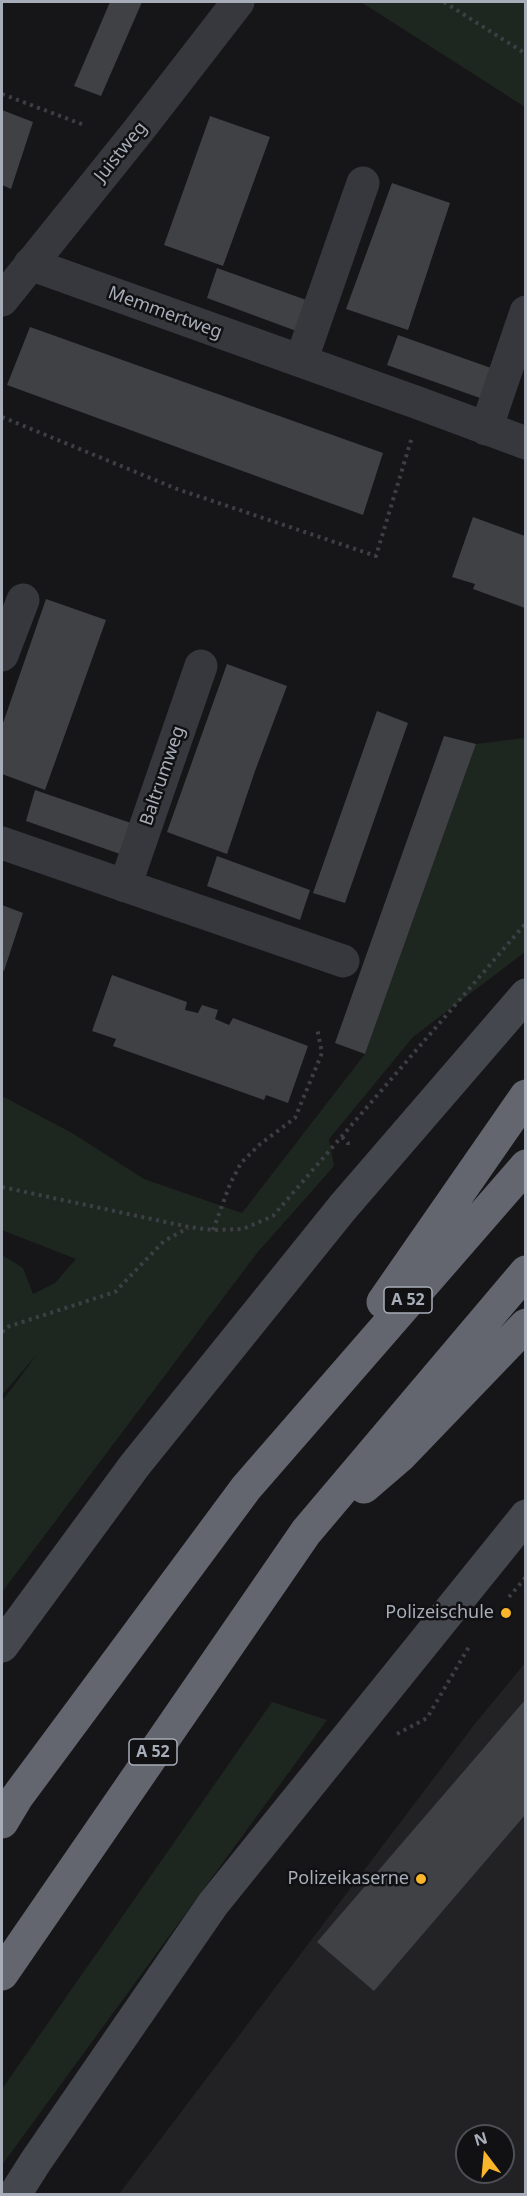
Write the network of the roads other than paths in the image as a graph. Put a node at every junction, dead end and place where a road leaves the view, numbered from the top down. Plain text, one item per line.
1 (238, 2) edge
2 (363, 183) dead end
3 (30, 264) junction
4 (2, 300) edge
5 (525, 312) edge
6 (301, 361) junction
7 (486, 429) junction
8 (525, 443) edge
9 (23, 600) dead end
10 (2, 655) edge
11 (201, 666) dead end
12 (2, 843) edge
13 (125, 886) junction
14 (343, 962) dead end
15 (525, 995) edge
16 (525, 1096) edge
17 (525, 1166) edge
18 (525, 1272) edge
19 (525, 1325) edge
20 (291, 1435) junction
21 (525, 1516) edge
22 (306, 1532) junction
23 (2, 1646) edge
24 (2, 1821) edge
25 (2, 1974) edge
26 (15, 2194) edge

1 - 3 street, Juistweg
2 - 6 street
3 - 4 street, Juistweg
3 - 6 street, Memmertweg
5 - 7 street
6 - 7 street, Memmertweg
7 - 8 street, Memmertweg
9 - 10 street
11 - 13 street, Baltrumweg
12 - 13 street
13 - 14 street
15 - 23 main road
16 - 20 highway
17 - 20 highway, A 52
18 - 22 highway, A 52
19 - 22 highway
20 - 24 highway, A 52
21 - 26 main road
22 - 25 highway, A 52

